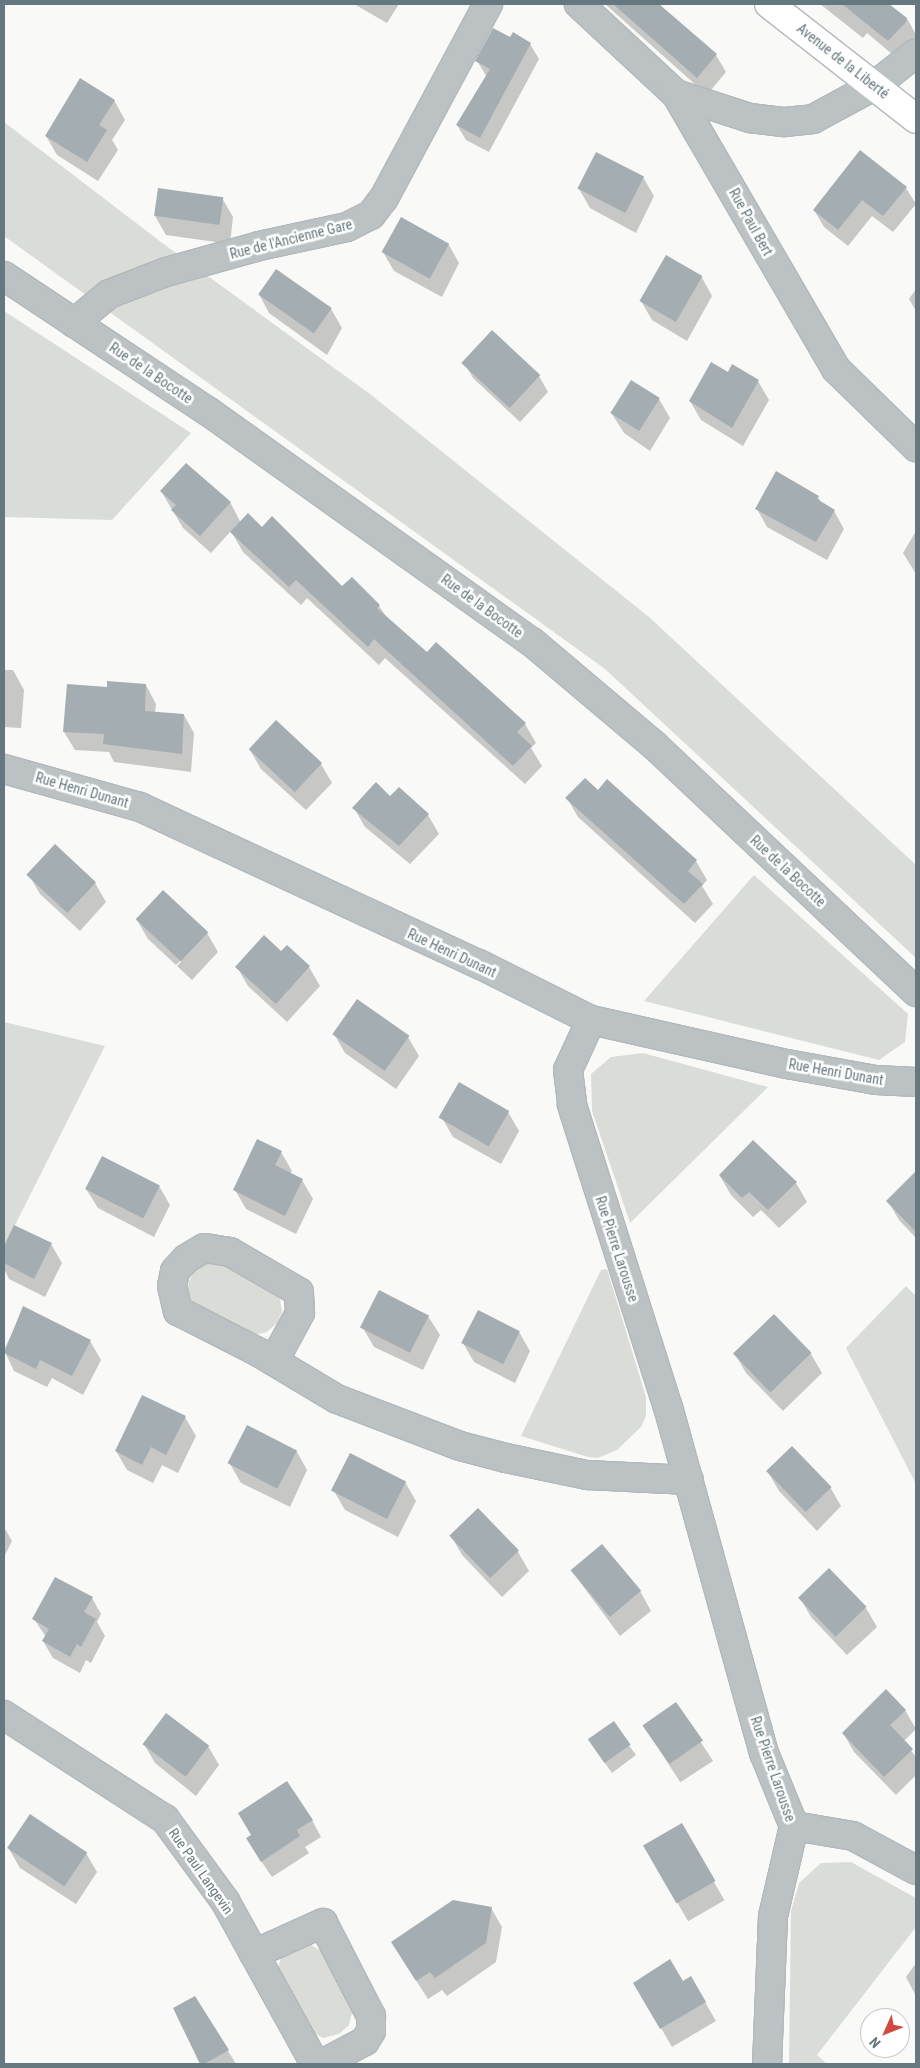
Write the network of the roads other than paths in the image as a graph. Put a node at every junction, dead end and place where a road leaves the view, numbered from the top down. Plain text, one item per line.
1 (488, 4) edge
2 (579, 4) edge
3 (769, 4) edge
4 (916, 53) edge
5 (874, 86) junction
6 (676, 94) junction
7 (916, 119) edge
8 (4, 276) edge
9 (74, 323) junction
10 (916, 447) edge
11 (4, 769) edge
12 (916, 992) edge
13 (591, 1020) junction
14 (916, 1082) edge
15 (274, 1361) junction
16 (688, 1480) junction
17 (4, 1715) edge
18 (794, 1826) junction
19 (916, 1870) edge
20 (254, 1954) junction
21 (315, 2064) edge
22 (322, 2064) edge
23 (767, 2064) edge

1 - 9 street, Rue de l'Ancienne Gare
2 - 6 street, Rue Paul Bert
3 - 5 main road, Avenue de la Liberté
4 - 5 street
5 - 6 street
5 - 7 main road, Avenue de la Liberté
6 - 10 street, Rue Paul Bert
8 - 9 street, Rue de la Bocotte
9 - 12 street, Rue de la Bocotte
11 - 13 street, Rue Henri Dunant
13 - 14 street, Rue Henri Dunant
13 - 16 street, Rue Pierre Larousse
15 - 15 street
15 - 16 street
16 - 18 street, Rue Pierre Larousse
17 - 20 street, Rue Paul Langevin
18 - 19 street
18 - 23 street, Rue Pierre Larousse
20 - 21 street, Rue Paul Langevin
20 - 22 street

